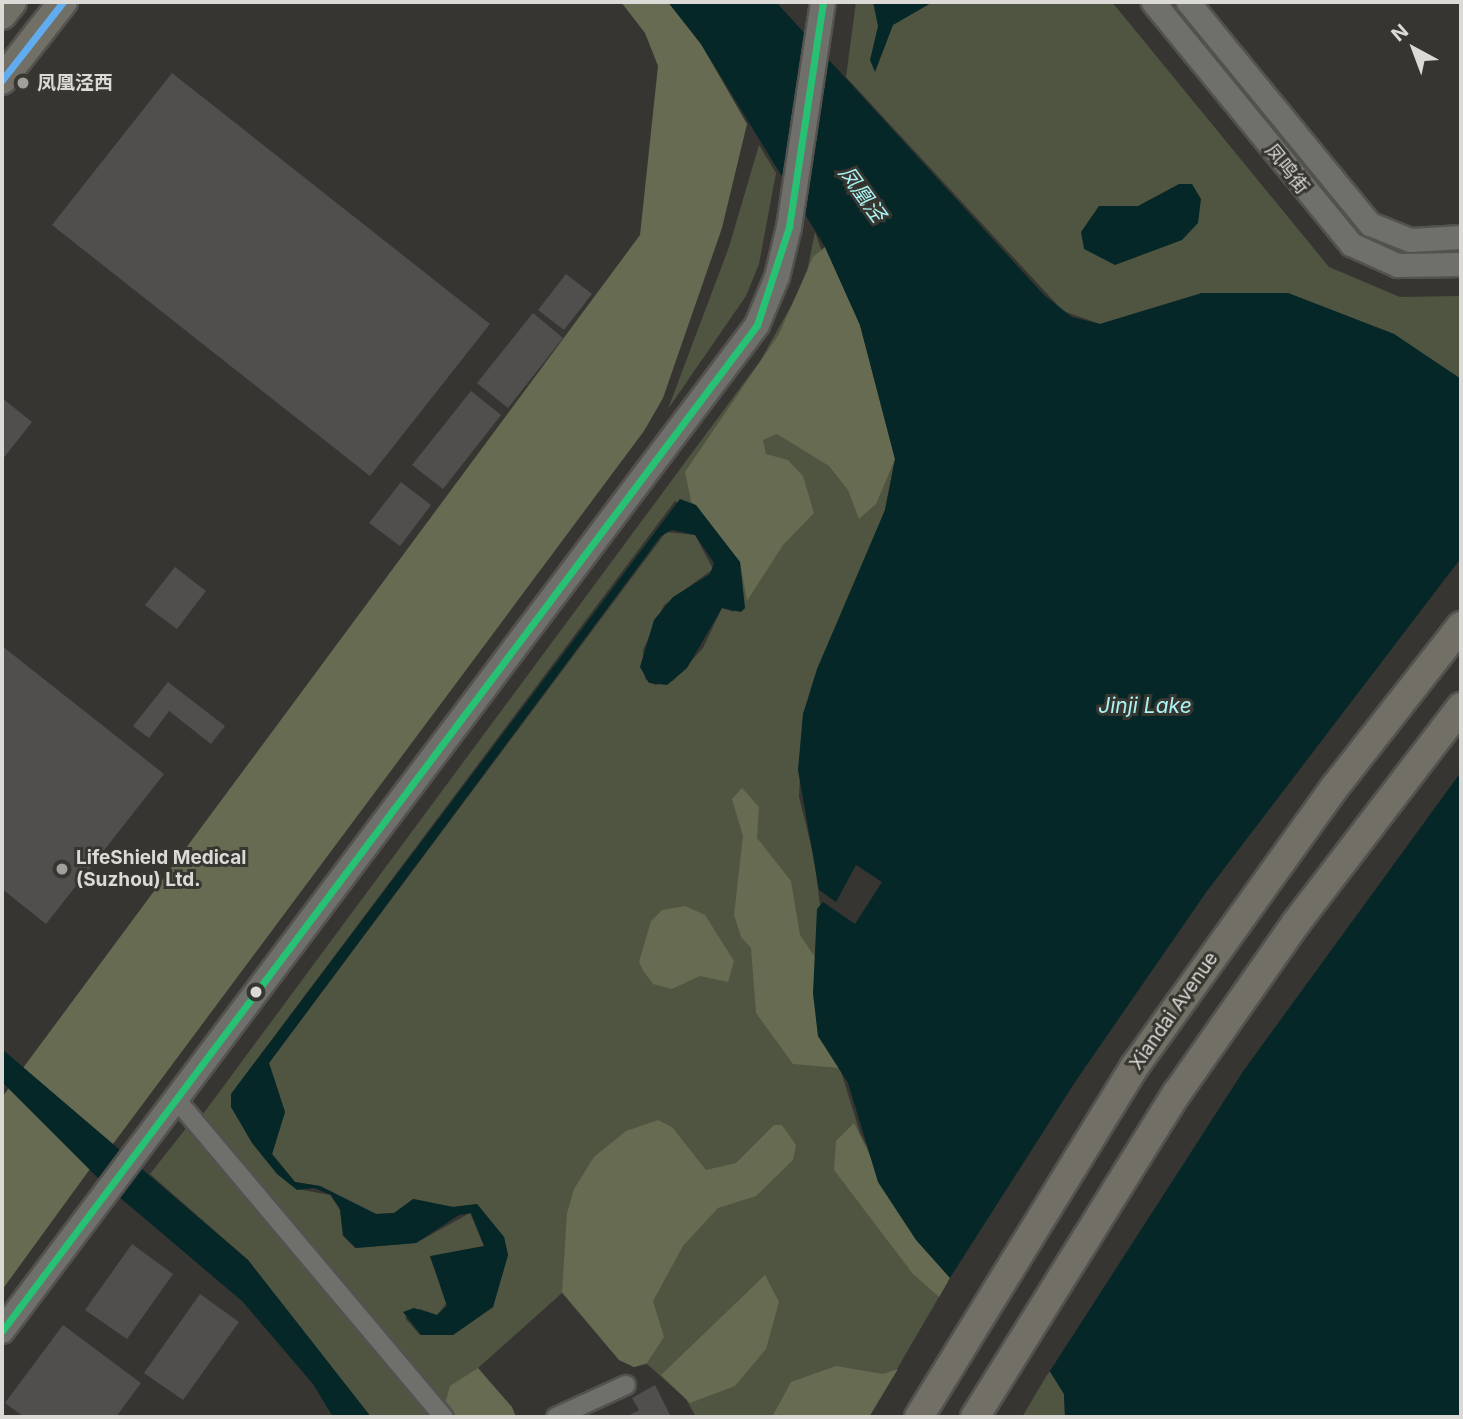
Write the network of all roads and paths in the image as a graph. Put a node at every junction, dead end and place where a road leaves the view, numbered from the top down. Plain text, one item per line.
1 (12, 2) edge
2 (63, 2) edge
3 (822, 2) edge
4 (1153, 2) edge
5 (1188, 2) edge
6 (2, 15) edge
7 (2, 80) edge
8 (1461, 237) edge
9 (1461, 264) edge
10 (1461, 626) edge
11 (1461, 706) edge
12 (175, 1098) junction
13 (2, 1331) edge
14 (626, 1385) dead end
15 (444, 1417) edge
16 (556, 1417) edge
17 (919, 1417) edge
18 (975, 1417) edge

1 - 6 main road
2 - 7 main road
3 - 12 main road
4 - 9 street, 凤鸣街
5 - 8 street, 凤鸣街
10 - 17 main road, Xiandai Avenue
11 - 18 main road
12 - 13 main road
12 - 15 street
14 - 16 street

